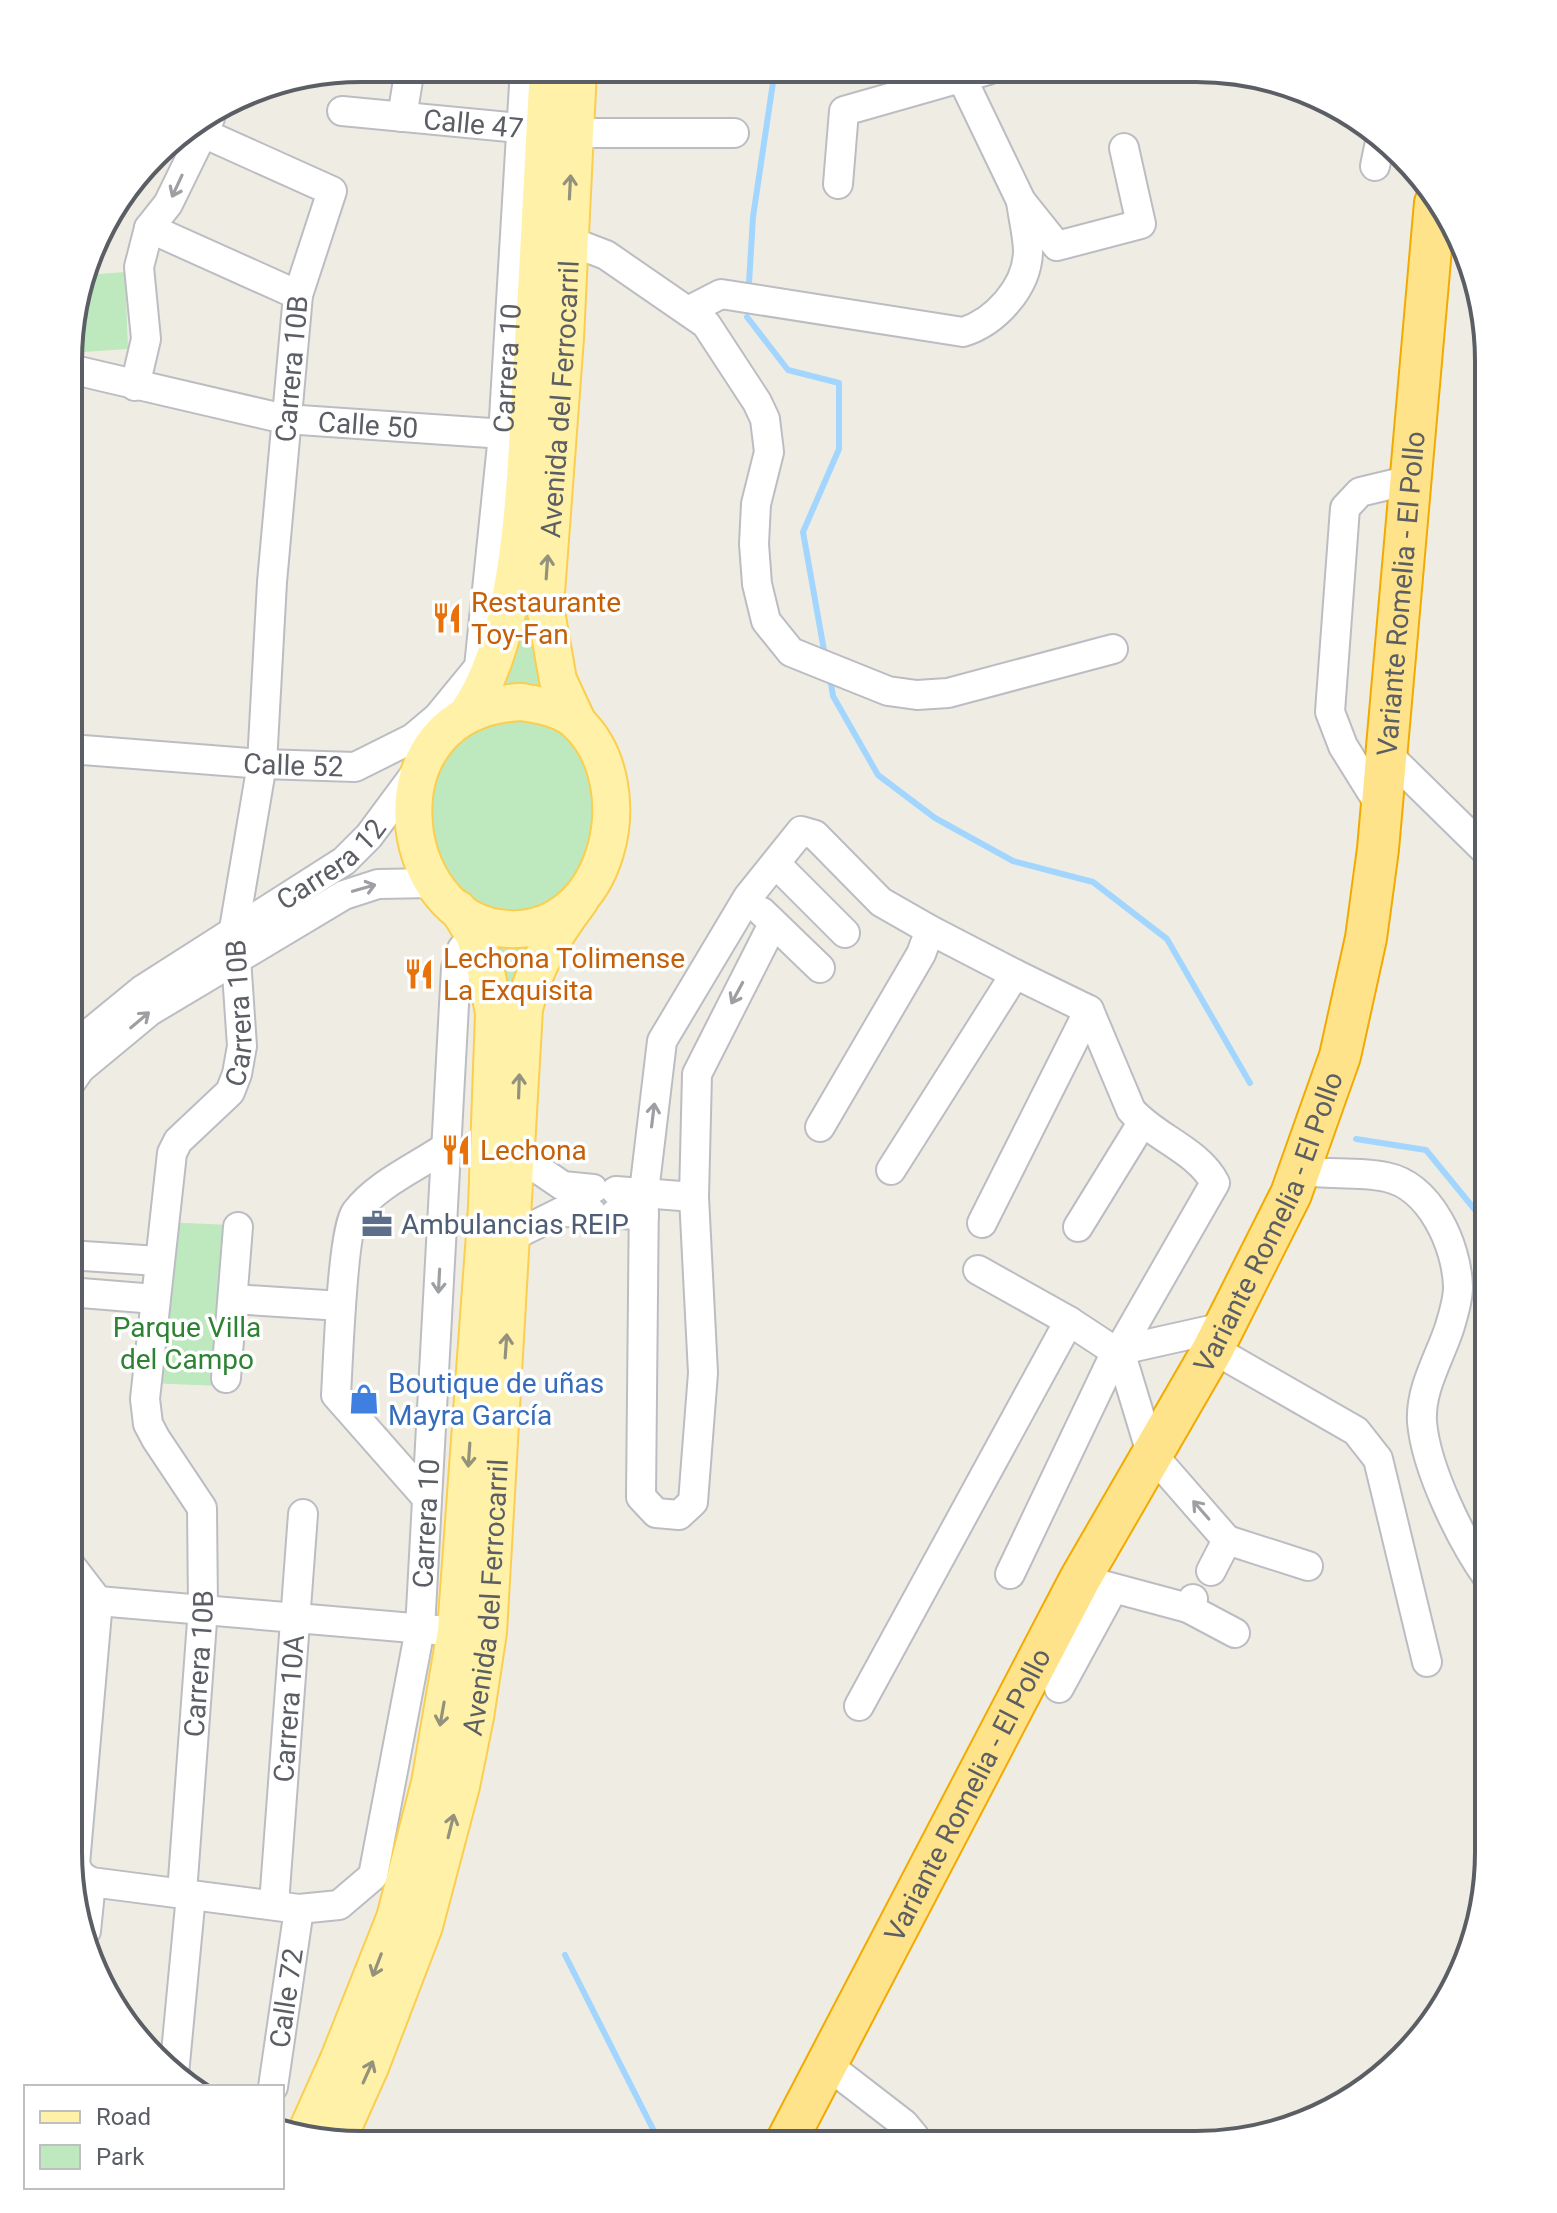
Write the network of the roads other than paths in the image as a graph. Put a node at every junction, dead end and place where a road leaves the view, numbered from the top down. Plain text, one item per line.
1 (408, 82) edge
2 (530, 82) edge
3 (548, 82) edge
4 (572, 82) edge
5 (937, 82) edge
6 (973, 82) edge
7 (342, 111) dead end
8 (402, 117) junction
9 (211, 126) edge
10 (203, 131) edge
11 (547, 131) junction
12 (734, 133) dead end
13 (1124, 148) dead end
14 (1378, 150) edge
15 (1375, 166) dead end
16 (838, 184) dead end
17 (1021, 201) junction
18 (1434, 216) edge
19 (149, 228) junction
20 (567, 240) junction
21 (298, 295) junction
22 (688, 311) junction
23 (82, 372) edge
24 (135, 386) junction
25 (285, 419) junction
26 (515, 435) junction
27 (1410, 480) junction
28 (1113, 649) dead end
29 (479, 667) joint
30 (466, 715) junction
31 (578, 723) junction
32 (82, 750) edge
33 (1385, 752) junction
34 (262, 764) junction
35 (418, 770) junction
36 (1381, 807) junction
37 (1475, 840) edge
38 (777, 865) junction
39 (748, 897) junction
40 (580, 900) junction
41 (456, 909) junction
42 (773, 924) junction
43 (234, 929) junction
44 (930, 930) junction
45 (845, 933) dead end
46 (236, 961) junction
47 (820, 968) dead end
48 (1015, 974) junction
49 (1089, 1010) junction
50 (82, 1055) edge
51 (82, 1059) edge
52 (1142, 1123) junction
53 (820, 1127) dead end
54 (446, 1147) junction
55 (516, 1154) junction
56 (891, 1170) dead end
57 (1301, 1171) junction
58 (694, 1197) junction
59 (562, 1199) junction
60 (617, 1202) junction
61 (982, 1223) dead end
62 (238, 1227) dead end
63 (1078, 1227) dead end
64 (513, 1236) junction
65 (82, 1256) edge
66 (158, 1261) junction
67 (978, 1270) dead end
68 (82, 1293) edge
69 (155, 1299) junction
70 (233, 1299) junction
71 (341, 1306) junction
72 (1069, 1321) junction
73 (1219, 1338) junction
74 (1119, 1351) junction
75 (226, 1378) dead end
76 (1151, 1453) junction
77 (425, 1496) junction
78 (303, 1514) dead end
79 (1227, 1540) junction
80 (1474, 1559) edge
81 (1308, 1566) dead end
82 (1211, 1571) dead end
83 (1010, 1574) dead end
84 (82, 1580) edge
85 (1096, 1584) junction
86 (98, 1601) junction
87 (203, 1608) junction
88 (296, 1619) junction
89 (420, 1629) junction
90 (456, 1631) junction
91 (1235, 1633) dead end
92 (1427, 1662) dead end
93 (1059, 1688) dead end
94 (859, 1706) dead end
95 (82, 1784) edge
96 (83, 1877) edge
97 (91, 1882) junction
98 (187, 1894) junction
99 (287, 1907) junction
100 (88, 1911) edge
101 (175, 2059) edge
102 (825, 2063) junction
103 (273, 2085) edge
104 (309, 2126) edge
105 (342, 2130) edge
106 (791, 2131) edge
107 (910, 2131) edge

1 - 8 street
2 - 11 street
3 - 11 main road, Avenida del Ferrocarril
4 - 11 main road, Avenida del Ferrocarril
5 - 16 street
6 - 17 street
7 - 8 street, Calle 47
8 - 11 street, Calle 47
9 - 21 street, Carrera 10B
10 -> 19 street
11 - 12 street, Calle 47
20 -> 11 main road, Avenida del Ferrocarril
11 - 26 main road, Avenida del Ferrocarril
13 - 17 street
14 - 15 street
17 - 22 street
18 - 27 highway, Variante Romelia - El Pollo
19 - 21 street
19 - 24 street
20 - 22 street
31 -> 20 main road, Avenida del Ferrocarril
21 - 25 street, Carrera 10B
22 - 28 street
23 - 24 street, Calle 50
24 - 25 street, Calle 50
25 - 26 street, Calle 50
25 - 34 street, Carrera 10B
26 - 29 street, Carrera 10
26 - 30 main road, Avenida del Ferrocarril
27 - 33 highway, Variante Romelia - El Pollo
27 - 36 street
29 - 34 street, Calle 52
30 - 31 main road
30 - 35 main road
31 - 40 main road
32 - 34 street, Calle 52
33 - 36 highway, Variante Romelia - El Pollo
33 - 37 street
34 - 43 street, Carrera 10B
35 - 41 main road
35 - 43 street, Carrera 12
36 - 57 highway, Variante Romelia - El Pollo
38 - 39 street
38 - 44 street
38 - 45 street
39 - 42 street
60 -> 39 street
40 - 41 main road
55 -> 40 main road, Avenida del Ferrocarril
46 -> 41 street, Carrera 12
41 - 54 street, Carrera 10
41 -> 90 main road, Avenida del Ferrocarril
42 - 47 street
42 -> 58 street
43 - 46 street, Carrera 10B
43 - 50 street, Carrera 12
44 - 48 street
44 - 53 street
51 -> 46 street, Carrera 12
46 - 66 street, Carrera 10B
48 - 49 street
48 - 56 street
49 - 52 street
49 - 61 street
52 - 63 street
52 - 74 street
54 - 71 street
54 -> 77 street, Carrera 10
55 - 59 street
55 - 64 main road, Avenida del Ferrocarril
57 - 73 highway, Variante Romelia - El Pollo
57 - 80 street
58 - 60 street
58 - 60 street
59 - 60 street
59 - 64 street
62 - 70 street
105 -> 64 main road, Avenida del Ferrocarril
65 - 66 street
66 - 69 street, Carrera 10B
67 - 72 street
68 - 69 street
69 - 87 street, Carrera 10B
70 - 71 street
70 - 75 street
71 - 77 street
72 - 74 street
72 - 94 street
73 - 74 street
73 - 76 highway, Variante Romelia - El Pollo
73 - 92 street
74 - 76 street
74 - 83 street
79 -> 76 street
76 - 85 highway, Variante Romelia - El Pollo
77 - 89 street, Carrera 10
78 - 88 street, Carrera 10A
79 - 81 street
79 - 82 street
84 - 86 street
85 - 91 street
85 - 93 street
85 - 102 highway, Variante Romelia - El Pollo
86 - 87 street
86 - 95 street
87 - 88 street
87 - 98 street, Carrera 10B
88 - 89 street
88 - 99 street, Carrera 10A
89 - 90 street
89 - 99 street, Carrera 10
90 -> 104 main road, Avenida del Ferrocarril
96 - 97 street
97 - 98 street
97 - 100 street
98 - 99 street
98 - 101 street, Carrera 10B
99 - 103 street, Calle 72
102 - 106 highway, Variante Romelia - El Pollo
102 - 107 street

